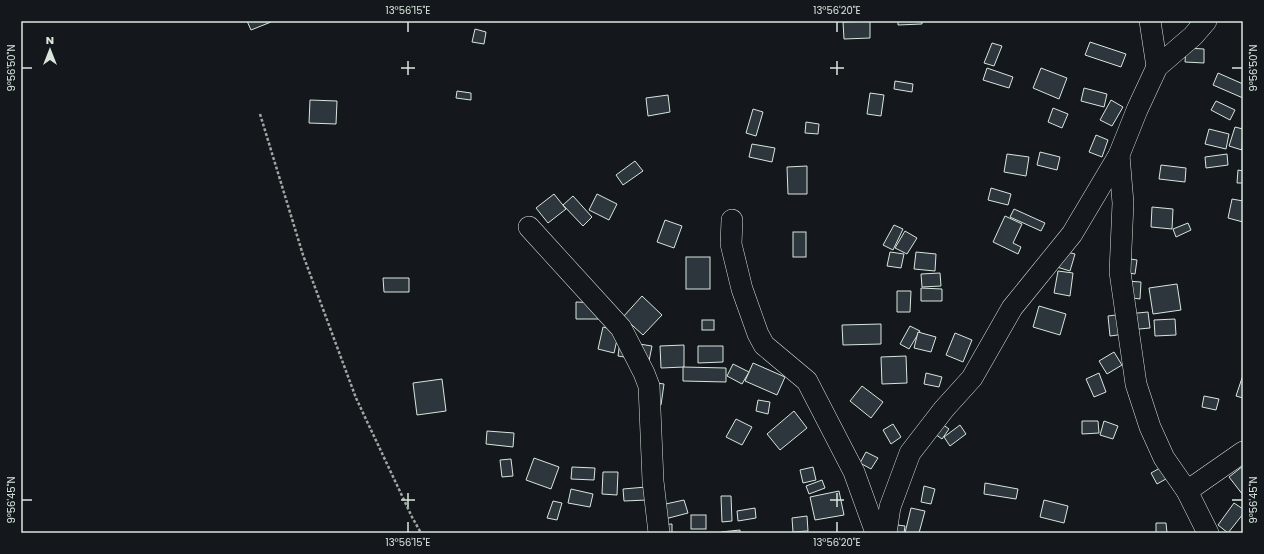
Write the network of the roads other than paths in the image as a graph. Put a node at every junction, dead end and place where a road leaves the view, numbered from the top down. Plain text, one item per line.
1 (1150, 21) edge
2 (1206, 21) edge
3 (1157, 67) junction
4 (1119, 155) junction
5 (732, 220) dead end
6 (529, 227) dead end
7 (1243, 452) edge
8 (1187, 491) junction
9 (659, 533) edge
10 (876, 533) edge
11 (886, 533) edge
12 (1208, 533) edge

1 - 3 street
2 - 3 street
3 - 4 street
4 - 8 street
4 - 11 street
5 - 10 street
6 - 9 street
7 - 8 street
8 - 12 street

